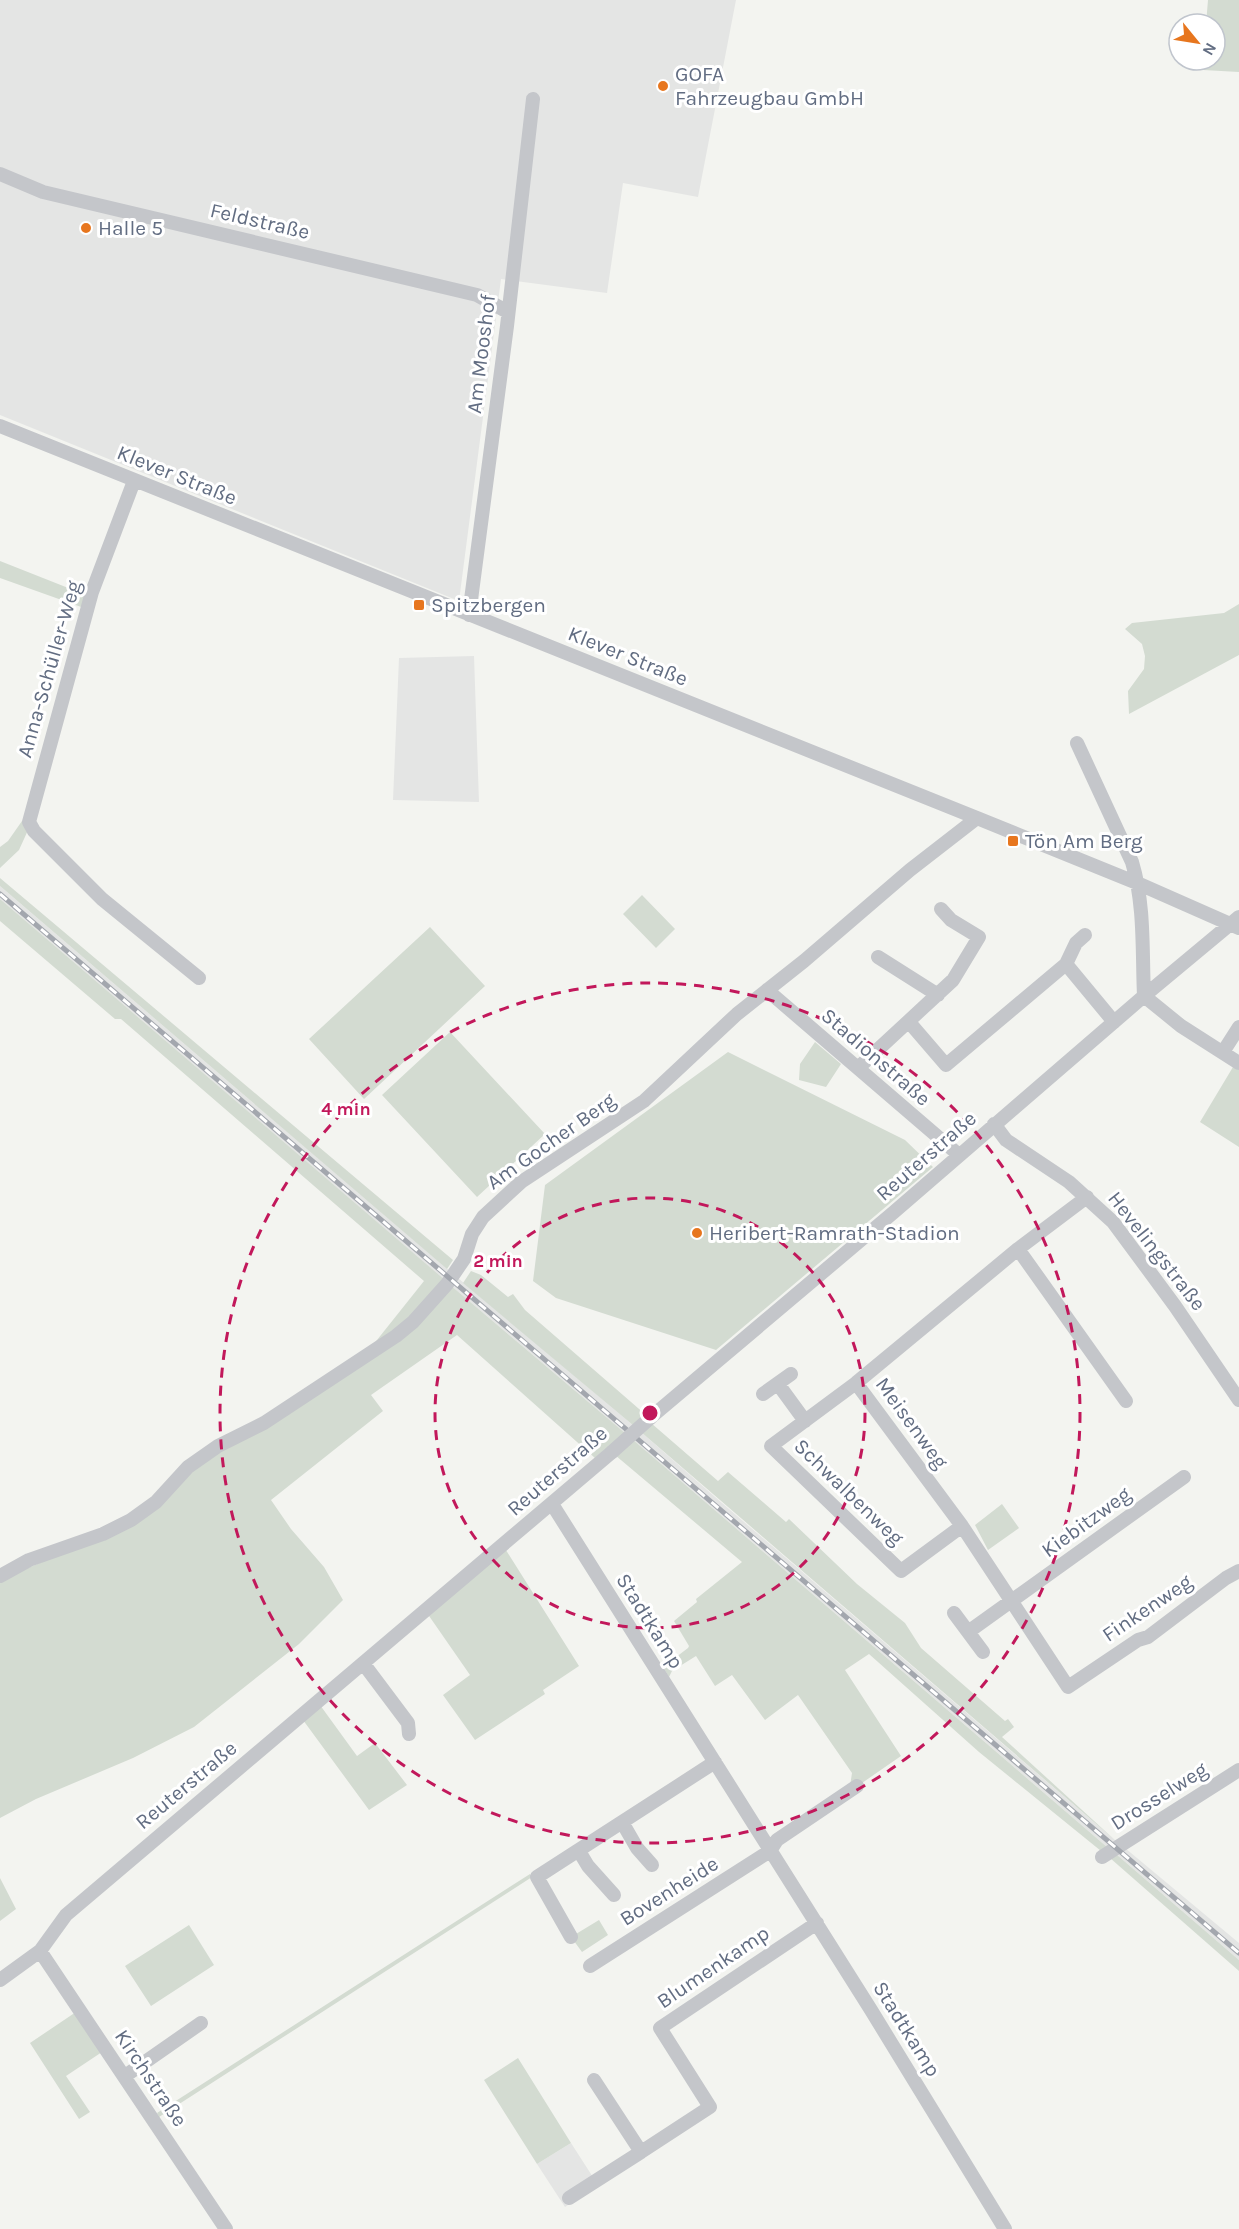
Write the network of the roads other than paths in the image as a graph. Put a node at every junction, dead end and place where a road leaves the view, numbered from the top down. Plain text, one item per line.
1 (533, 99) dead end
2 (0, 174) edge
3 (508, 312) junction
4 (0, 426) edge
5 (134, 481) junction
6 (469, 615) junction
7 (1077, 743) dead end
8 (977, 818) junction
9 (1137, 884) junction
10 (941, 909) dead end
11 (1237, 922) edge
12 (1085, 935) dead end
13 (878, 957) dead end
14 (1066, 964) junction
15 (199, 978) dead end
16 (767, 990) junction
17 (938, 995) junction
18 (1144, 996) junction
19 (909, 1022) junction
20 (1114, 1022) junction
21 (1239, 1027) edge
22 (1223, 1052) junction
23 (1239, 1063) edge
24 (858, 1068) junction
25 (994, 1124) junction
26 (959, 1155) junction
27 (1087, 1197) junction
28 (1018, 1249) junction
29 (790, 1374) dead end
30 (856, 1383) junction
31 (778, 1384) junction
32 (763, 1394) dead end
33 (1239, 1400) edge
34 (1126, 1401) dead end
35 (805, 1421) junction
36 (1184, 1477) dead end
37 (552, 1504) junction
38 (962, 1526) junction
39 (1239, 1571) edge
40 (0, 1576) edge
41 (1013, 1601) junction
42 (954, 1613) dead end
43 (968, 1632) junction
44 (983, 1652) dead end
45 (363, 1663) junction
46 (1080, 1679) joint
47 (409, 1734) dead end
48 (715, 1762) junction
49 (1239, 1770) edge
50 (857, 1786) dead end
51 (622, 1822) junction
52 (579, 1851) junction
53 (770, 1851) junction
54 (1102, 1857) dead end
55 (652, 1865) dead end
56 (614, 1894) dead end
57 (817, 1923) junction
58 (571, 1936) dead end
59 (40, 1951) junction
60 (590, 1966) dead end
61 (0, 1980) edge
62 (201, 2023) dead end
63 (124, 2076) junction
64 (594, 2080) dead end
65 (641, 2152) junction
66 (569, 2198) dead end
67 (226, 2229) edge
68 (1005, 2229) edge

1 - 3 street, Am Mooshof
2 - 3 street, Feldstraße
3 - 6 street, Am Mooshof
4 - 5 street, Klever Straße
5 - 6 street, Klever Straße
5 - 15 street, Anna-Schüller-Weg
6 - 8 street, Klever Straße
7 - 9 street
8 - 9 street, Klever Straße
8 - 16 street, Am Gocher Berg
9 - 11 street, Klever Straße
9 - 18 street
10 - 17 street
11 - 18 street, Reuterstraße
12 - 14 street
13 - 17 street
14 - 19 street
14 - 20 street
16 - 24 street, Stadionstraße
16 - 40 street, Am Gocher Berg
17 - 19 street
18 - 20 street, Reuterstraße
18 - 22 street
19 - 24 street
20 - 25 street, Reuterstraße
21 - 22 street
22 - 23 street
24 - 26 street, Stadionstraße
25 - 26 street, Reuterstraße
25 - 27 street, Hevelingstraße
26 - 37 street, Reuterstraße, bridge
27 - 28 street, Meisenweg
27 - 33 street, Hevelingstraße
28 - 30 street, Meisenweg
28 - 34 street
29 - 31 street
30 - 35 street, Schwalbenweg
30 - 38 street, Meisenweg
31 - 32 street
31 - 35 street, Schwalbenweg
35 - 38 street, Schwalbenweg
36 - 41 street, Kiebitzweg
37 - 45 street, Reuterstraße
37 - 48 street, Stadtkamp
38 - 41 street, Meisenweg
39 - 46 street, Finkenweg
41 - 43 street
41 - 46 street, Meisenweg
42 - 43 street
43 - 44 street
45 - 47 street
45 - 59 street, Reuterstraße
48 - 51 street
48 - 53 street, Stadtkamp
49 - 54 street, Drosselweg
50 - 53 street
51 - 52 street
51 - 55 street
52 - 56 street
52 - 58 street
53 - 57 street, Stadtkamp
53 - 60 street, Bovenheide
57 - 65 street, Blumenkamp
57 - 68 street, Stadtkamp
59 - 61 street, Reuterstraße
59 - 63 street, Kirchstraße
62 - 63 street
63 - 67 street, Kirchstraße
64 - 65 street
65 - 66 street, Blumenkamp

